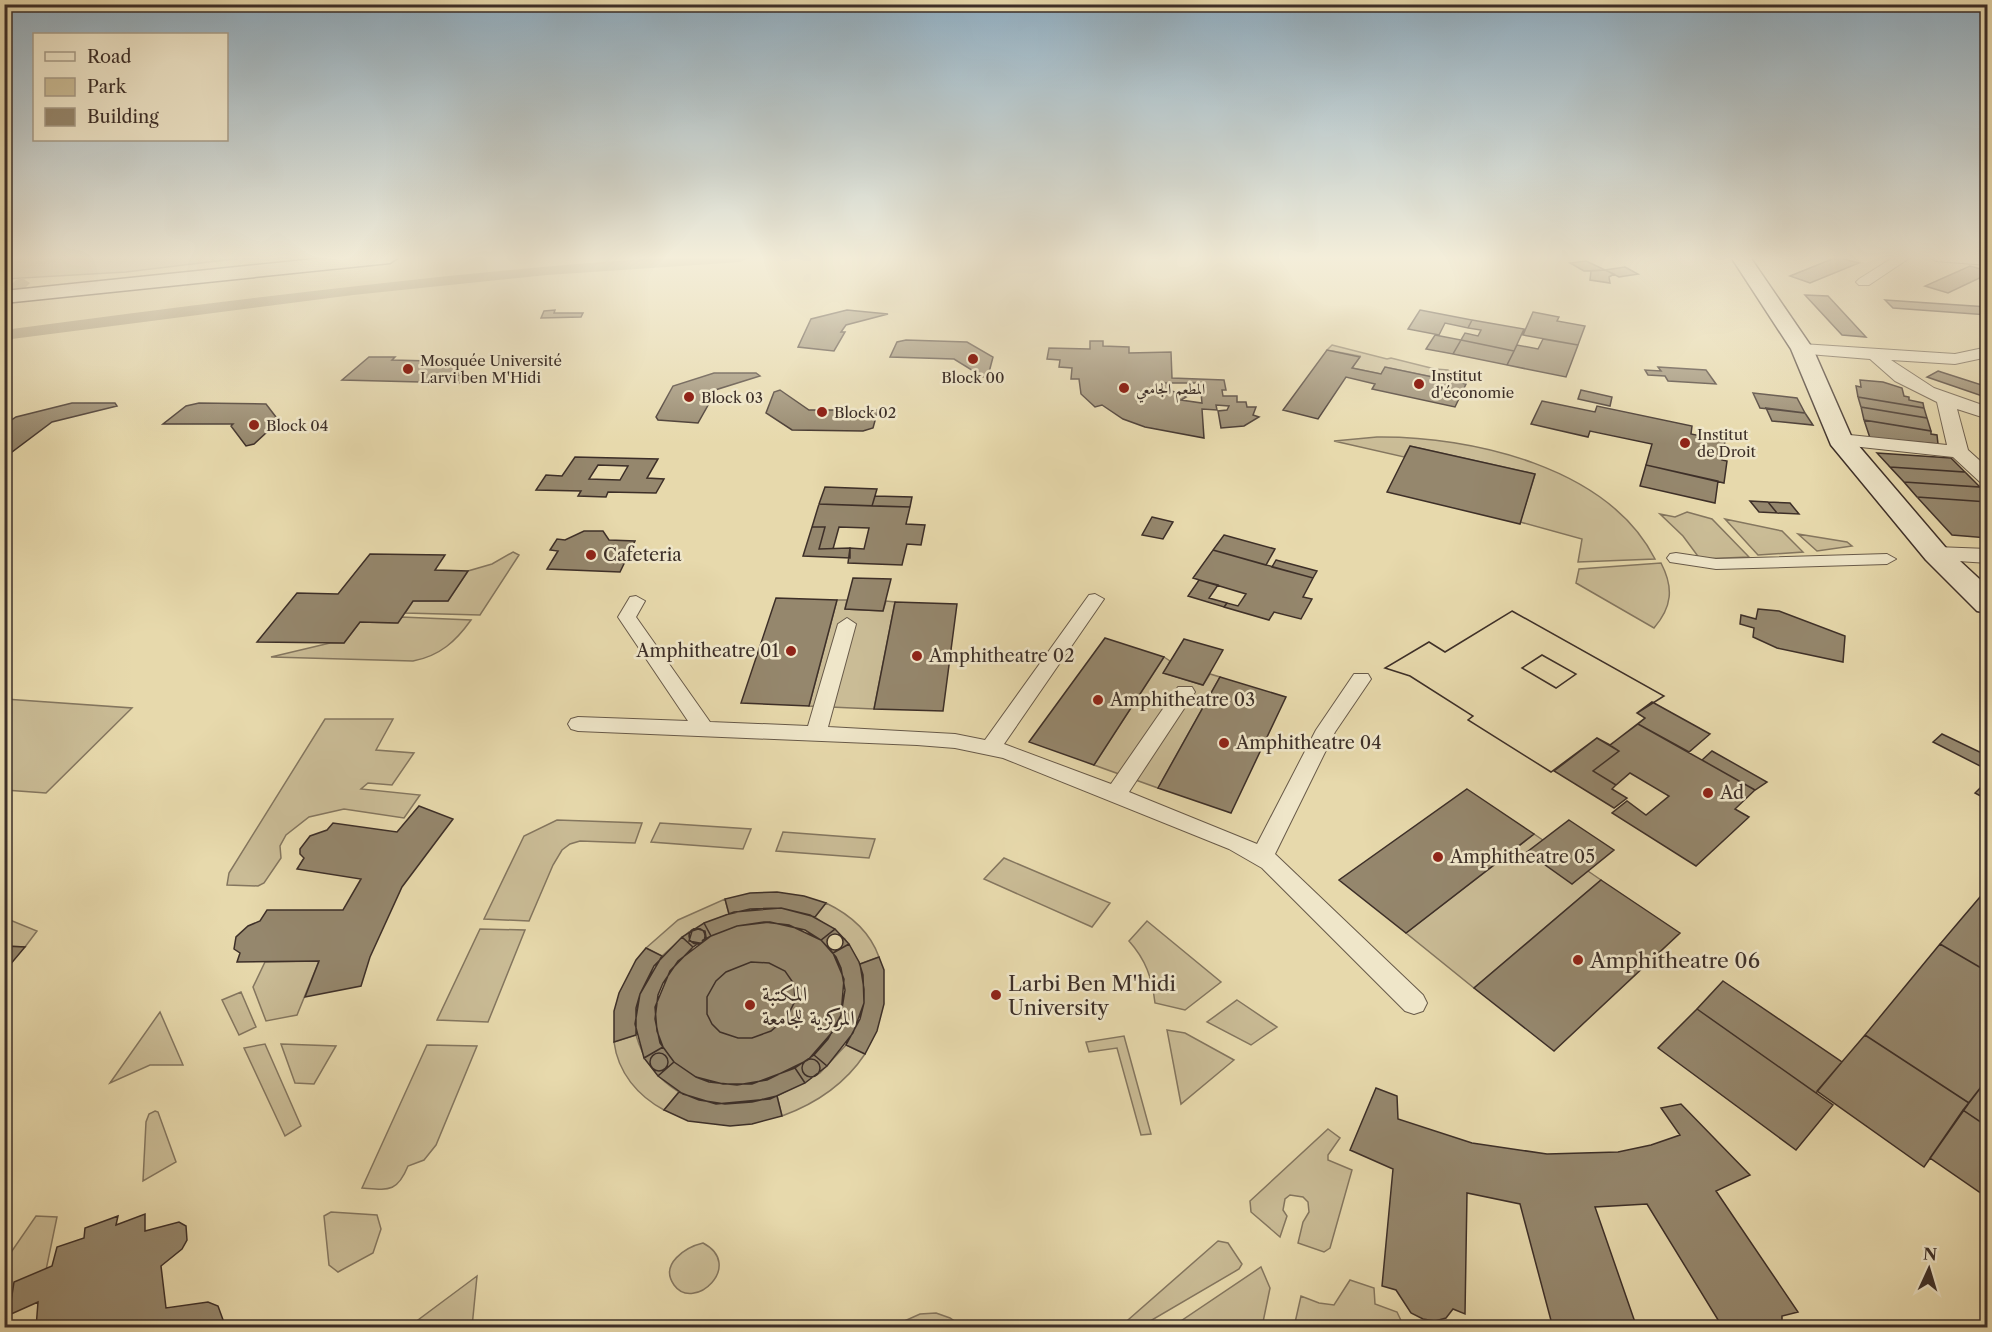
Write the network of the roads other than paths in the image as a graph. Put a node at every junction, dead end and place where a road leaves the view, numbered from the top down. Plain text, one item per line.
1 (1782, 319) edge
2 (1802, 349) junction
3 (1988, 352) edge
4 (1875, 354) junction
5 (1945, 398) junction
6 (1988, 413) edge
7 (1840, 440) junction
8 (1959, 452) junction
9 (1988, 479) edge
10 (1936, 554) junction
11 (1988, 556) edge
12 (1676, 558) dead end
13 (1887, 559) dead end
14 (1095, 599) dead end
15 (636, 601) dead end
16 (1988, 604) edge
17 (847, 624) dead end
18 (1360, 679) dead end
19 (1185, 692) dead end
20 (578, 724) dead end
21 (704, 730) junction
22 (816, 734) junction
23 (990, 749) junction
24 (1116, 794) junction
25 (1262, 857) junction
26 (1414, 1003) dead end

1 - 2 main road
2 - 4 street
2 - 7 main road
3 - 4 street
4 - 5 street
5 - 6 street
5 - 8 street
7 - 8 street
7 - 10 main road
8 - 9 street
10 - 11 street
10 - 16 main road
12 - 13 street
14 - 23 street
15 - 21 street
17 - 22 street
18 - 25 street
19 - 24 street
20 - 21 street
21 - 22 street
22 - 23 street
23 - 24 street
24 - 25 street
25 - 26 street

